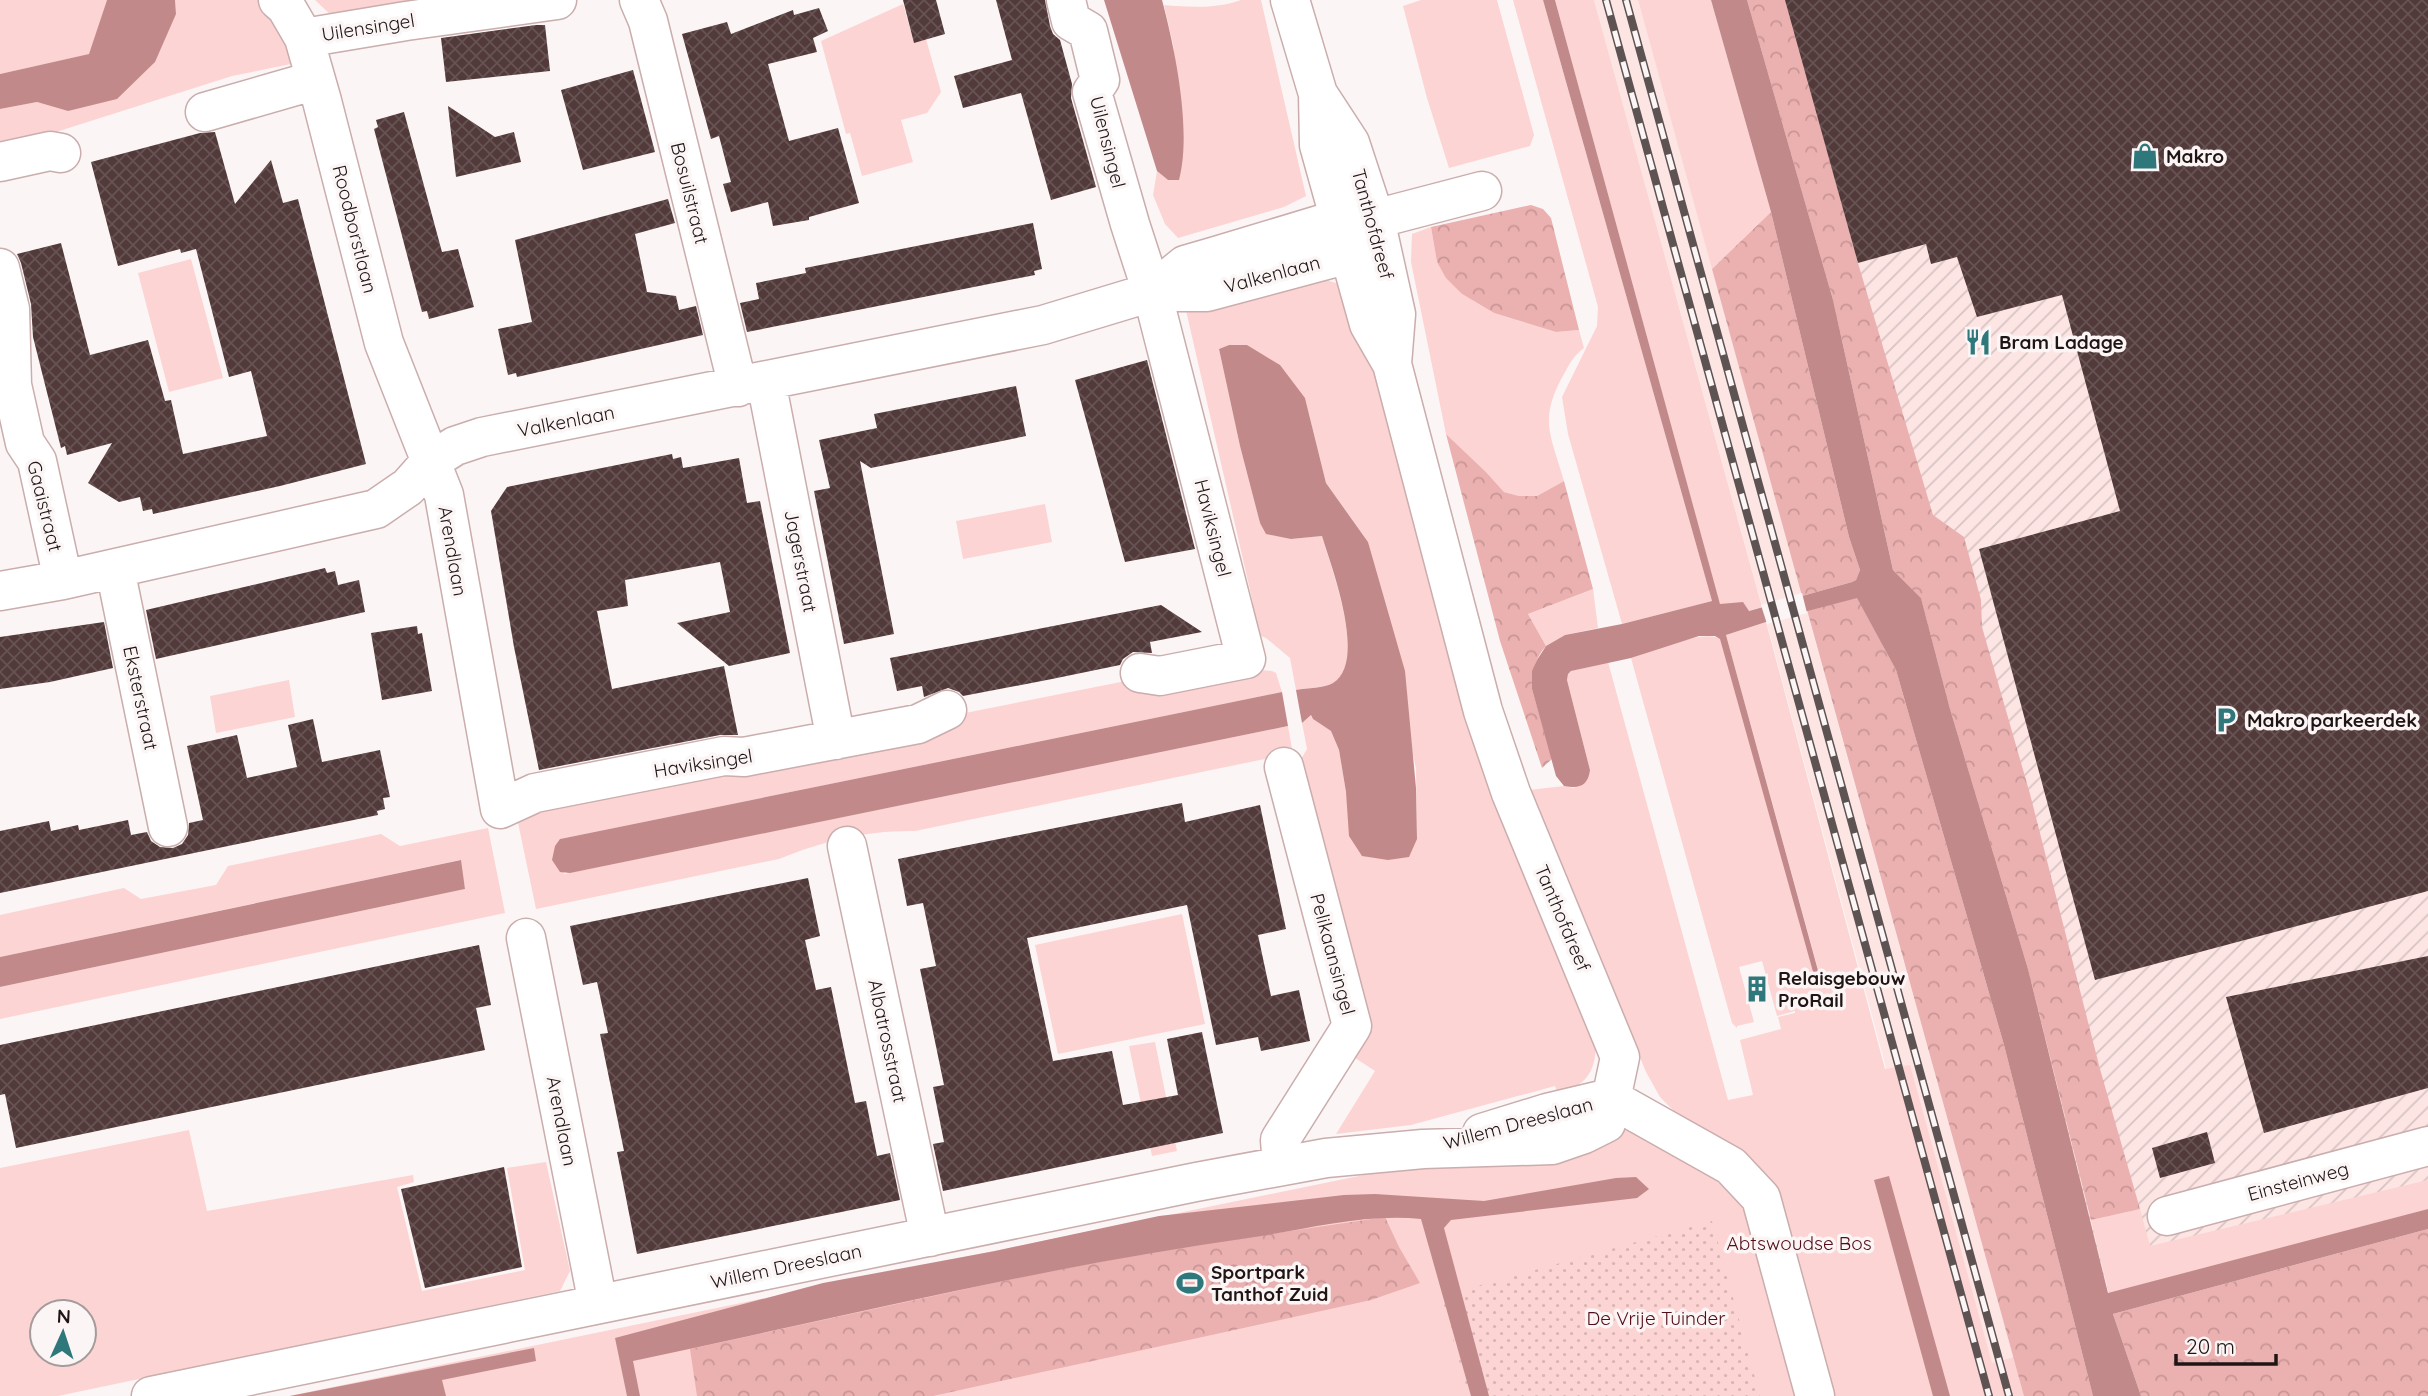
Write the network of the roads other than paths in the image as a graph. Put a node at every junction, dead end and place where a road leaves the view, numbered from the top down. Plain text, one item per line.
1 (278, 0) edge
2 (557, 0) edge
3 (639, 0) edge
4 (1066, 0) edge
5 (1290, 0) edge
6 (304, 37) junction
7 (316, 80) junction
8 (205, 112) dead end
9 (61, 153) dead end
10 (0, 162) edge
11 (1482, 191) dead end
12 (1354, 231) junction
13 (0, 268) edge
14 (1152, 292) junction
15 (752, 384) junction
16 (431, 461) junction
17 (115, 569) junction
18 (63, 580) junction
19 (0, 591) edge
20 (1140, 673) dead end
21 (947, 710) dead end
22 (836, 740) junction
23 (1284, 767) dead end
24 (500, 809) joint
25 (168, 827) dead end
26 (847, 846) dead end
27 (526, 938) dead end
28 (1610, 1098) junction
29 (2428, 1146) edge
30 (1282, 1166) junction
31 (2168, 1216) dead end
32 (930, 1237) junction
33 (598, 1304) junction
34 (151, 1396) edge
35 (1815, 1396) edge

1 - 6 street, Roodborstlaan
2 - 6 street, Uilensingel
3 - 15 street, Bosuilstraat
4 - 14 street, Uilensingel
5 - 12 street, Tanthofdreef
6 - 7 street, Roodborstlaan
7 - 8 street
7 - 16 street, Roodborstlaan
9 - 10 street
11 - 12 street, Valkenlaan
12 - 14 street, Valkenlaan
12 - 28 street, Tanthofdreef
13 - 18 street, Gaaistraat
14 - 15 street, Valkenlaan
14 - 20 street, Haviksingel
15 - 16 street, Valkenlaan
15 - 22 street, Jagerstraat
16 - 17 street, Valkenlaan
16 - 24 street, Arendlaan
17 - 18 street, Valkenlaan
17 - 25 street, Eksterstraat
18 - 19 street, Valkenlaan
21 - 22 street, Haviksingel
22 - 24 street, Haviksingel
23 - 30 street, Pelikaansingel
26 - 32 street, Albatrosstraat
27 - 33 street, Arendlaan
28 - 30 street, Willem Dreeslaan
28 - 35 street
29 - 31 street, Einsteinweg
30 - 32 street, Willem Dreeslaan
32 - 33 street, Willem Dreeslaan
33 - 34 street, Willem Dreeslaan

